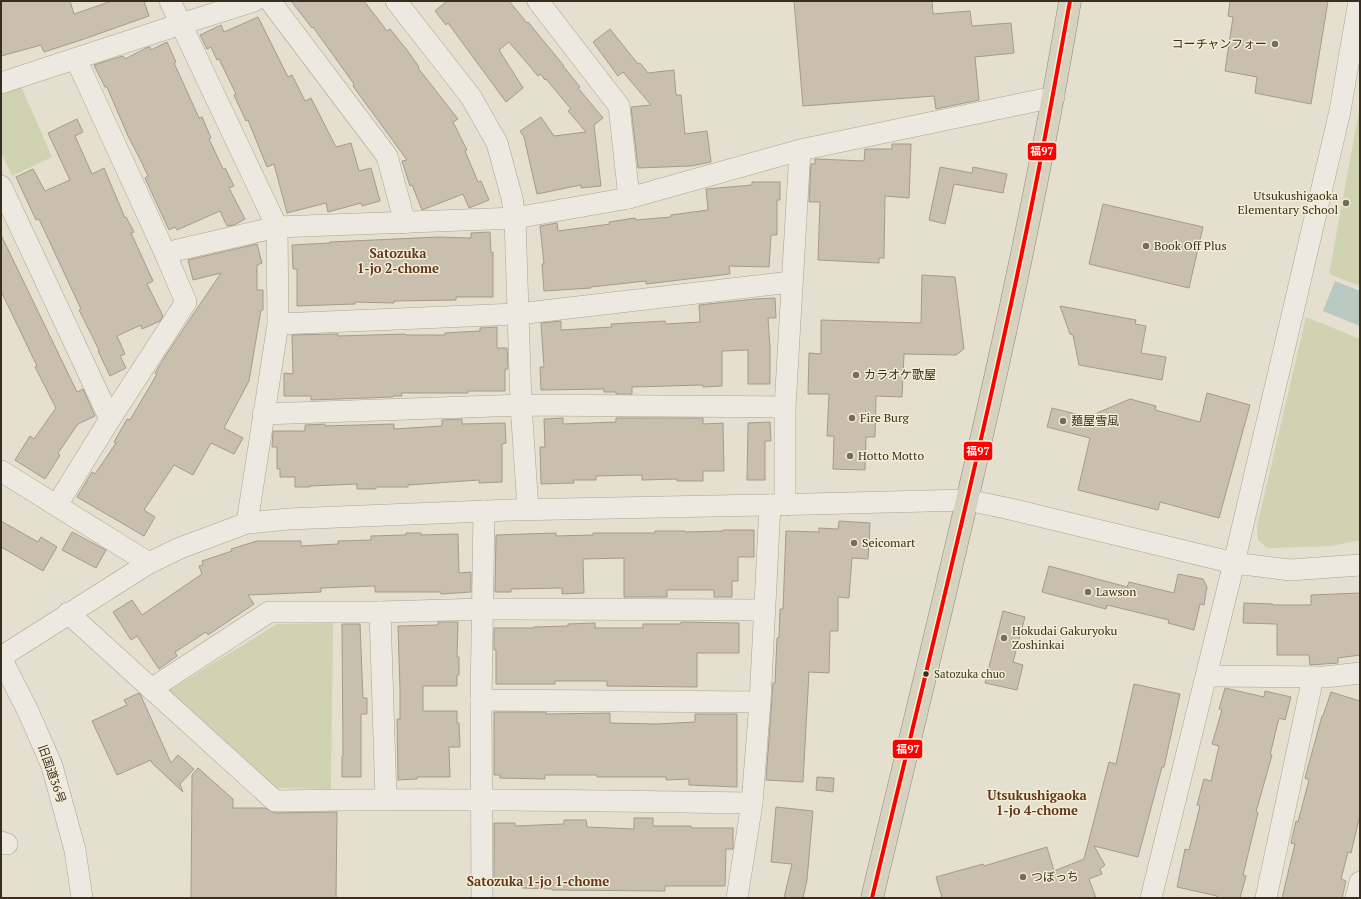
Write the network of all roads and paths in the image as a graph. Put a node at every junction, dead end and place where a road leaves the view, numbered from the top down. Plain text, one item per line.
1 (170, 1) edge
2 (254, 1) edge
3 (270, 1) edge
4 (396, 1) edge
5 (538, 1) edge
6 (1070, 1) edge
7 (1359, 1) edge
8 (181, 24) junction
9 (76, 59) junction
10 (1354, 65) edge
11 (1, 83) edge
12 (1054, 97) junction
13 (800, 150) junction
14 (1, 186) edge
15 (629, 198) junction
16 (515, 218) junction
17 (405, 223) junction
18 (277, 227) junction
19 (166, 253) junction
20 (792, 282) junction
21 (518, 314) junction
22 (278, 324) junction
23 (521, 405) junction
24 (785, 407) junction
25 (263, 414) junction
26 (110, 419) junction
27 (1, 471) edge
28 (967, 500) junction
29 (57, 505) junction
30 (778, 505) junction
31 (528, 509) junction
32 (484, 511) junction
33 (247, 523) junction
34 (149, 563) junction
35 (1234, 563) junction
36 (1360, 565) edge
37 (482, 609) junction
38 (764, 610) junction
39 (380, 612) junction
40 (68, 613) junction
41 (1, 657) edge
42 (1360, 673) edge
43 (1206, 676) junction
44 (1313, 677) junction
45 (151, 689) junction
46 (481, 700) junction
47 (760, 702) junction
48 (386, 799) junction
49 (482, 799) junction
50 (752, 803) junction
51 (1360, 882) edge
52 (82, 898) edge
53 (482, 898) edge
54 (736, 898) edge
55 (872, 898) edge
56 (1151, 898) edge
57 (1266, 898) edge
58 (1356, 898) edge

1 - 8 street
2 - 8 street
3 - 17 street
4 - 16 street
5 - 15 street
6 - 12 highway
7 - 10 street
8 - 9 street
8 - 18 street
9 - 11 street
9 - 19 street
10 - 35 street
12 - 13 street
12 - 28 highway
13 - 15 street
13 - 20 street
14 - 26 street
15 - 16 street
16 - 17 street
16 - 21 street
17 - 18 street
18 - 19 street
18 - 22 street
19 - 26 street
20 - 21 street
20 - 24 street
21 - 22 street
21 - 23 street
22 - 25 street
23 - 24 street
23 - 25 street
23 - 31 street
24 - 30 street
25 - 33 street
26 - 29 street
27 - 29 street
28 - 30 street
28 - 35 street
28 - 55 highway
29 - 34 street
30 - 31 street
30 - 38 street
31 - 32 street
32 - 33 street
32 - 37 street
33 - 34 street
34 - 40 street
35 - 36 street
35 - 43 street
37 - 38 street
37 - 39 street
37 - 46 street
38 - 47 street
39 - 45 street
39 - 48 street
40 - 41 street
40 - 45 street
41 - 52 street, 旧国道36号
42 - 44 street
43 - 44 street
43 - 56 street
44 - 57 street
45 - 48 street
46 - 47 street
46 - 49 street
47 - 50 street
48 - 49 street
49 - 50 street
49 - 53 street
50 - 54 street
51 - 58 street

